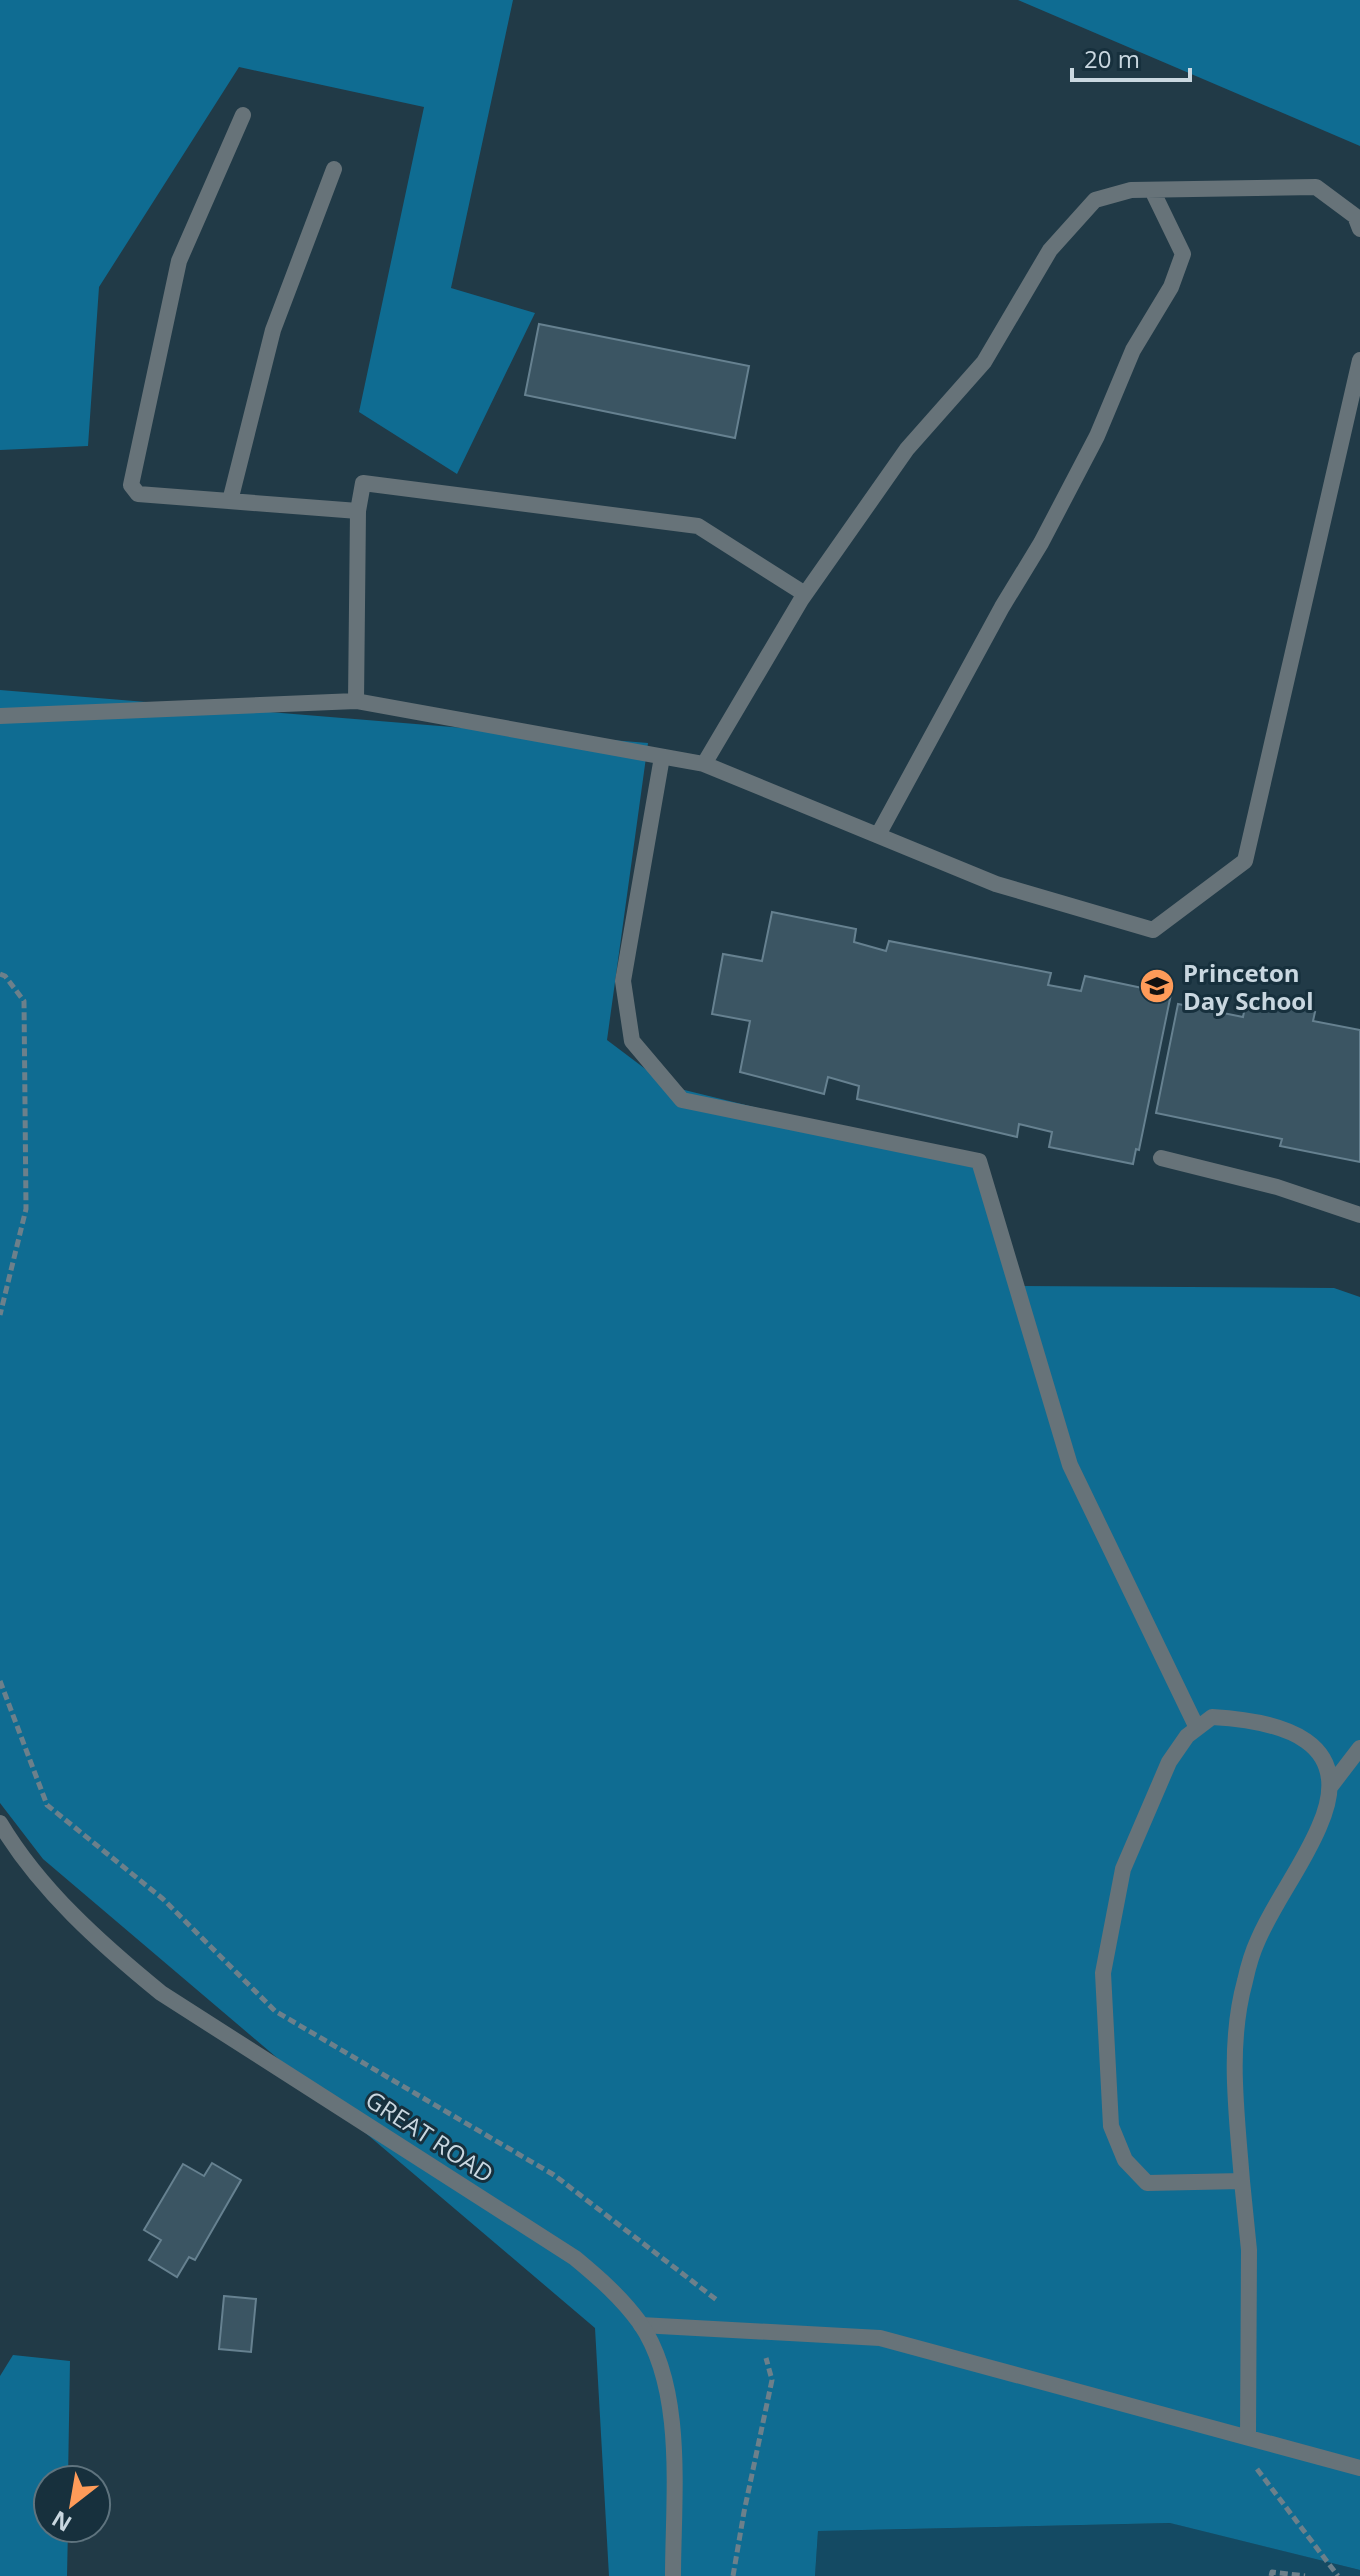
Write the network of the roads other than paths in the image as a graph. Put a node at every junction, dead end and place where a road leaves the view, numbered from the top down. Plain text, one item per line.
1 (243, 115) dead end
2 (334, 169) dead end
3 (1152, 190) junction
4 (1360, 229) edge
5 (1360, 360) edge
6 (230, 501) junction
7 (358, 511) junction
8 (805, 594) junction
9 (356, 701) junction
10 (0, 716) edge
11 (662, 757) junction
12 (704, 764) junction
13 (878, 835) junction
14 (1161, 1158) dead end
15 (1360, 1215) edge
16 (1197, 1728) junction
17 (1360, 1748) edge
18 (1330, 1787) junction
19 (0, 1823) edge
20 (1242, 2181) junction
21 (641, 2325) junction
22 (1248, 2437) junction
23 (1360, 2468) edge
24 (673, 2576) edge

1 - 6 street
2 - 6 street
3 - 4 street
3 - 8 street
3 - 13 street
5 - 13 street
6 - 7 street
7 - 8 street
7 - 9 street
8 - 12 street
9 - 10 street
9 - 11 street
11 - 12 street
11 - 16 street
12 - 13 street
14 - 15 street
16 - 18 street
16 - 20 street
17 - 18 street
18 - 20 street
19 - 21 street, GREAT ROAD
20 - 22 street
21 - 22 street
21 - 24 street, GREAT ROAD
22 - 23 street

